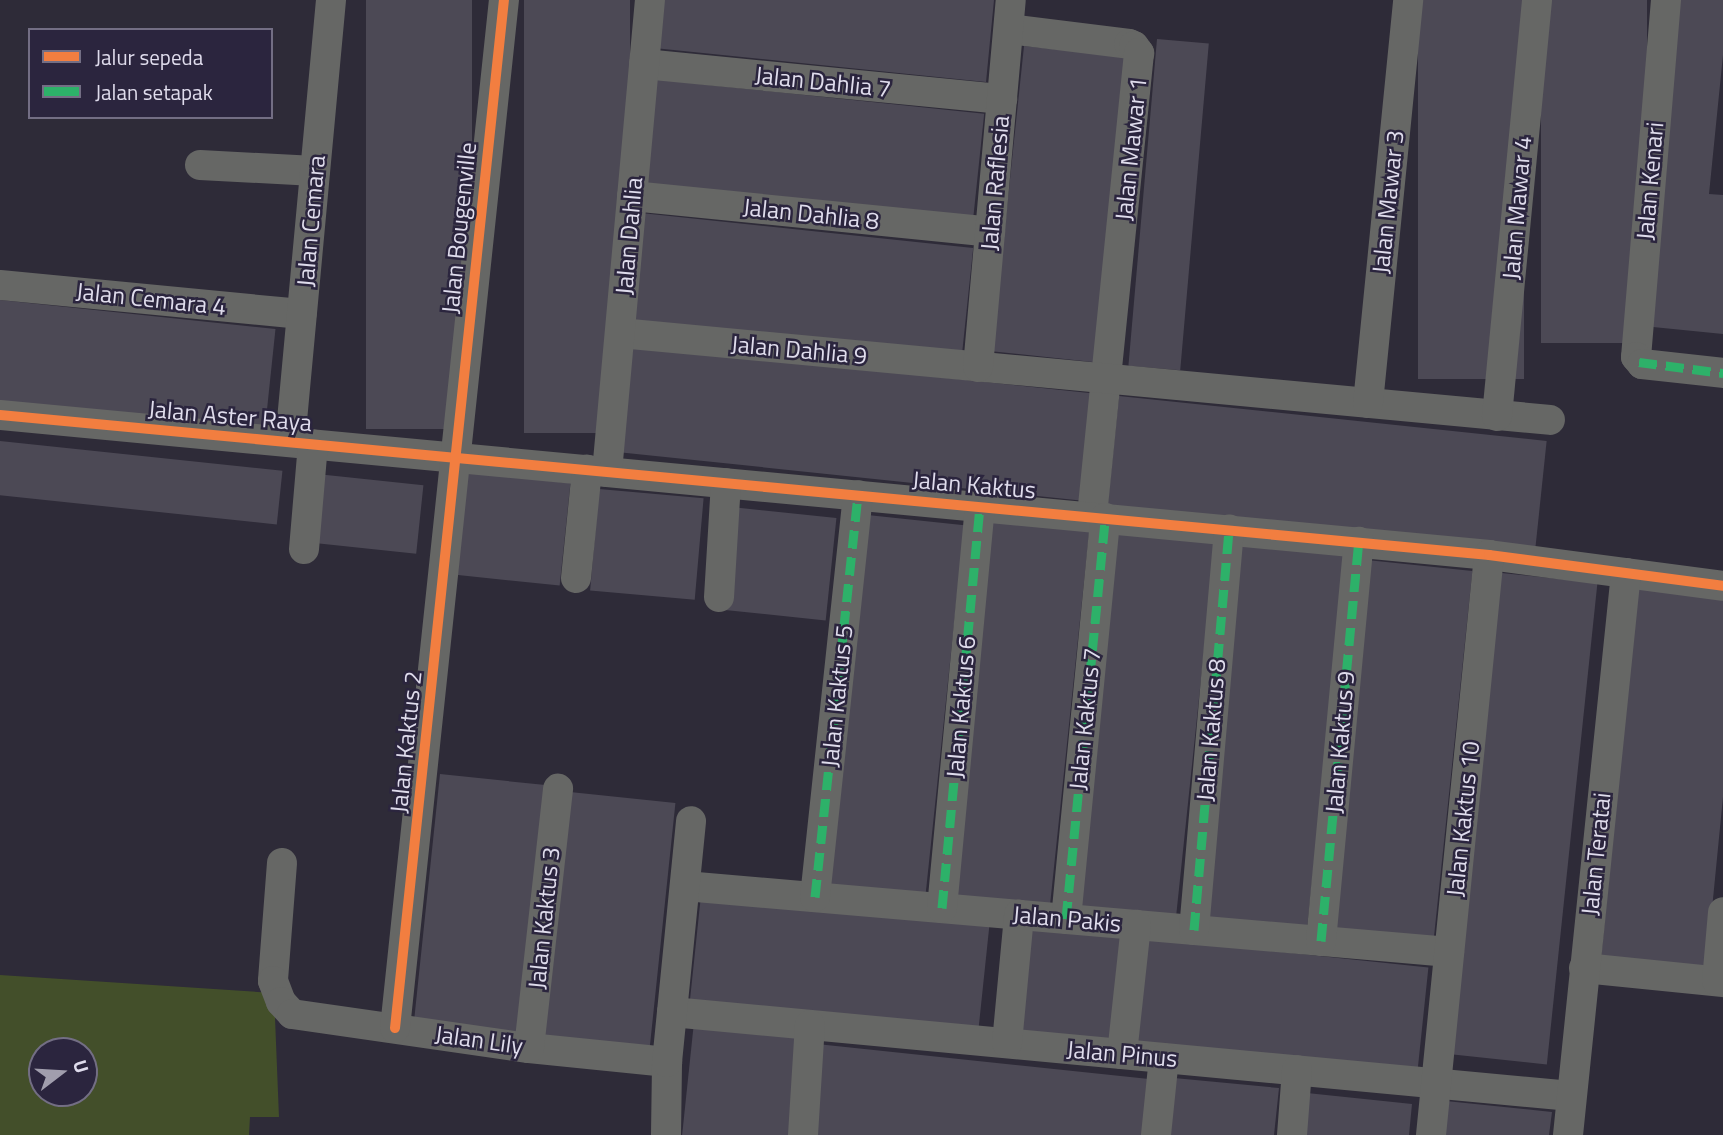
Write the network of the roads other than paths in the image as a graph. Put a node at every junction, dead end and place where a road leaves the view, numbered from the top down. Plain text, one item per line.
1 (331, 0) edge
2 (504, 0) edge
3 (650, 0) edge
4 (1408, 0) edge
5 (1537, 0) edge
6 (1666, 0) edge
7 (1010, 14) edge
8 (644, 64) junction
9 (1002, 99) junction
10 (200, 164) dead end
11 (315, 171) junction
12 (632, 196) junction
13 (990, 232) junction
14 (0, 285) edge
15 (302, 314) junction
16 (620, 333) junction
17 (978, 367) junction
18 (1723, 373) edge
19 (1107, 379) junction
20 (1368, 403) junction
21 (0, 415) edge
22 (1497, 416) junction
23 (1550, 420) dead end
24 (301, 443) junction
25 (456, 460) junction
26 (597, 471) junction
27 (726, 483) junction
28 (858, 495) junction
29 (980, 507) junction
30 (1098, 518) junction
31 (1229, 530) junction
32 (1359, 542) junction
33 (304, 549) dead end
34 (1489, 555) junction
35 (1626, 573) junction
36 (576, 578) dead end
37 (1723, 586) edge
38 (719, 597) dead end
39 (558, 789) dead end
40 (691, 821) dead end
41 (282, 863) dead end
42 (685, 886) junction
43 (815, 897) junction
44 (942, 908) junction
45 (1723, 912) edge
46 (1019, 915) junction
47 (1066, 919) junction
48 (1136, 925) junction
49 (1194, 930) junction
50 (1321, 941) junction
51 (1450, 952) junction
52 (1584, 968) junction
53 (1720, 981) edge
54 (672, 1012) junction
55 (810, 1024) junction
56 (395, 1028) junction
57 (1007, 1044) junction
58 (529, 1048) junction
59 (1122, 1054) junction
60 (1164, 1058) junction
61 (667, 1062) junction
62 (1297, 1070) junction
63 (1436, 1084) junction
64 (1571, 1096) junction
65 (666, 1135) edge
66 (803, 1135) edge
67 (1156, 1135) edge
68 (1292, 1135) edge
69 (1431, 1135) edge
70 (1568, 1135) edge

1 - 11 street, Jalan Cemara
2 - 25 street, Jalan Bougenville
3 - 8 street, Jalan Dahlia
4 - 20 street, Jalan Mawar 3
5 - 22 street, Jalan Mawar 4
6 - 18 street, Jalan Kenari
7 - 9 street, Jalan Raflesia
7 - 19 street, Jalan Mawar 1
8 - 9 street, Jalan Dahlia 7
8 - 12 street, Jalan Dahlia
9 - 13 street, Jalan Raflesia
10 - 11 street
11 - 15 street, Jalan Cemara
12 - 13 street, Jalan Dahlia 8
12 - 16 street, Jalan Dahlia
13 - 17 street, Jalan Raflesia
14 - 15 street, Jalan Cemara 4
15 - 24 street, Jalan Cemara
16 - 17 street, Jalan Dahlia 9
16 - 26 street, Jalan Dahlia
17 - 19 street, Jalan Dahlia 9
19 - 20 street, Jalan Dahlia 9
19 - 30 street, Jalan Kaktus 7
20 - 22 street, Jalan Dahlia 9
21 - 24 street, Jalan Aster Raya
22 - 23 street, Jalan Dahlia 9
24 - 25 street, Jalan Aster Raya
24 - 33 street, Jalan Cemara
25 - 26 street, Jalan Kaktus
25 - 56 street, Jalan Kaktus 2
26 - 27 street, Jalan Kaktus
26 - 36 street
27 - 28 street, Jalan Kaktus
27 - 38 street
28 - 29 street, Jalan Kaktus
28 - 43 street, Jalan Kaktus 5
29 - 30 street, Jalan Kaktus
29 - 44 street, Jalan Kaktus 6
30 - 31 street, Jalan Kaktus
30 - 47 street, Jalan Kaktus 7
31 - 32 street, Jalan Kaktus
31 - 49 street, Jalan Kaktus 8
32 - 34 street, Jalan Kaktus
32 - 50 street, Jalan Kaktus 9
34 - 35 street, Jalan Kaktus
34 - 51 street, Jalan Kaktus 10
35 - 37 street, Jalan Kaktus
35 - 52 street, Jalan Teratai
39 - 58 street, Jalan Kaktus 3
40 - 42 street
41 - 56 street, Jalan Lily
42 - 43 street, Jalan Pakis
42 - 54 street
43 - 44 street, Jalan Pakis
44 - 46 street, Jalan Pakis
45 - 53 street
46 - 47 street, Jalan Pakis
46 - 57 street
47 - 48 street, Jalan Pakis
48 - 49 street, Jalan Pakis
48 - 59 street
49 - 50 street, Jalan Pakis
50 - 51 street, Jalan Pakis
51 - 63 street, Jalan Kaktus 10
52 - 53 street
52 - 64 street, Jalan Teratai
54 - 55 street, Jalan Pinus
54 - 61 street
55 - 57 street, Jalan Pinus
55 - 66 street
56 - 58 street, Jalan Lily
57 - 59 street, Jalan Pinus
58 - 61 street, Jalan Lily
59 - 60 street, Jalan Pinus
60 - 62 street, Jalan Pinus
60 - 67 street
61 - 65 street
62 - 63 street, Jalan Pinus
62 - 68 street
63 - 64 street, Jalan Pinus
63 - 69 street, Jalan Kaktus 10
64 - 70 street, Jalan Teratai

